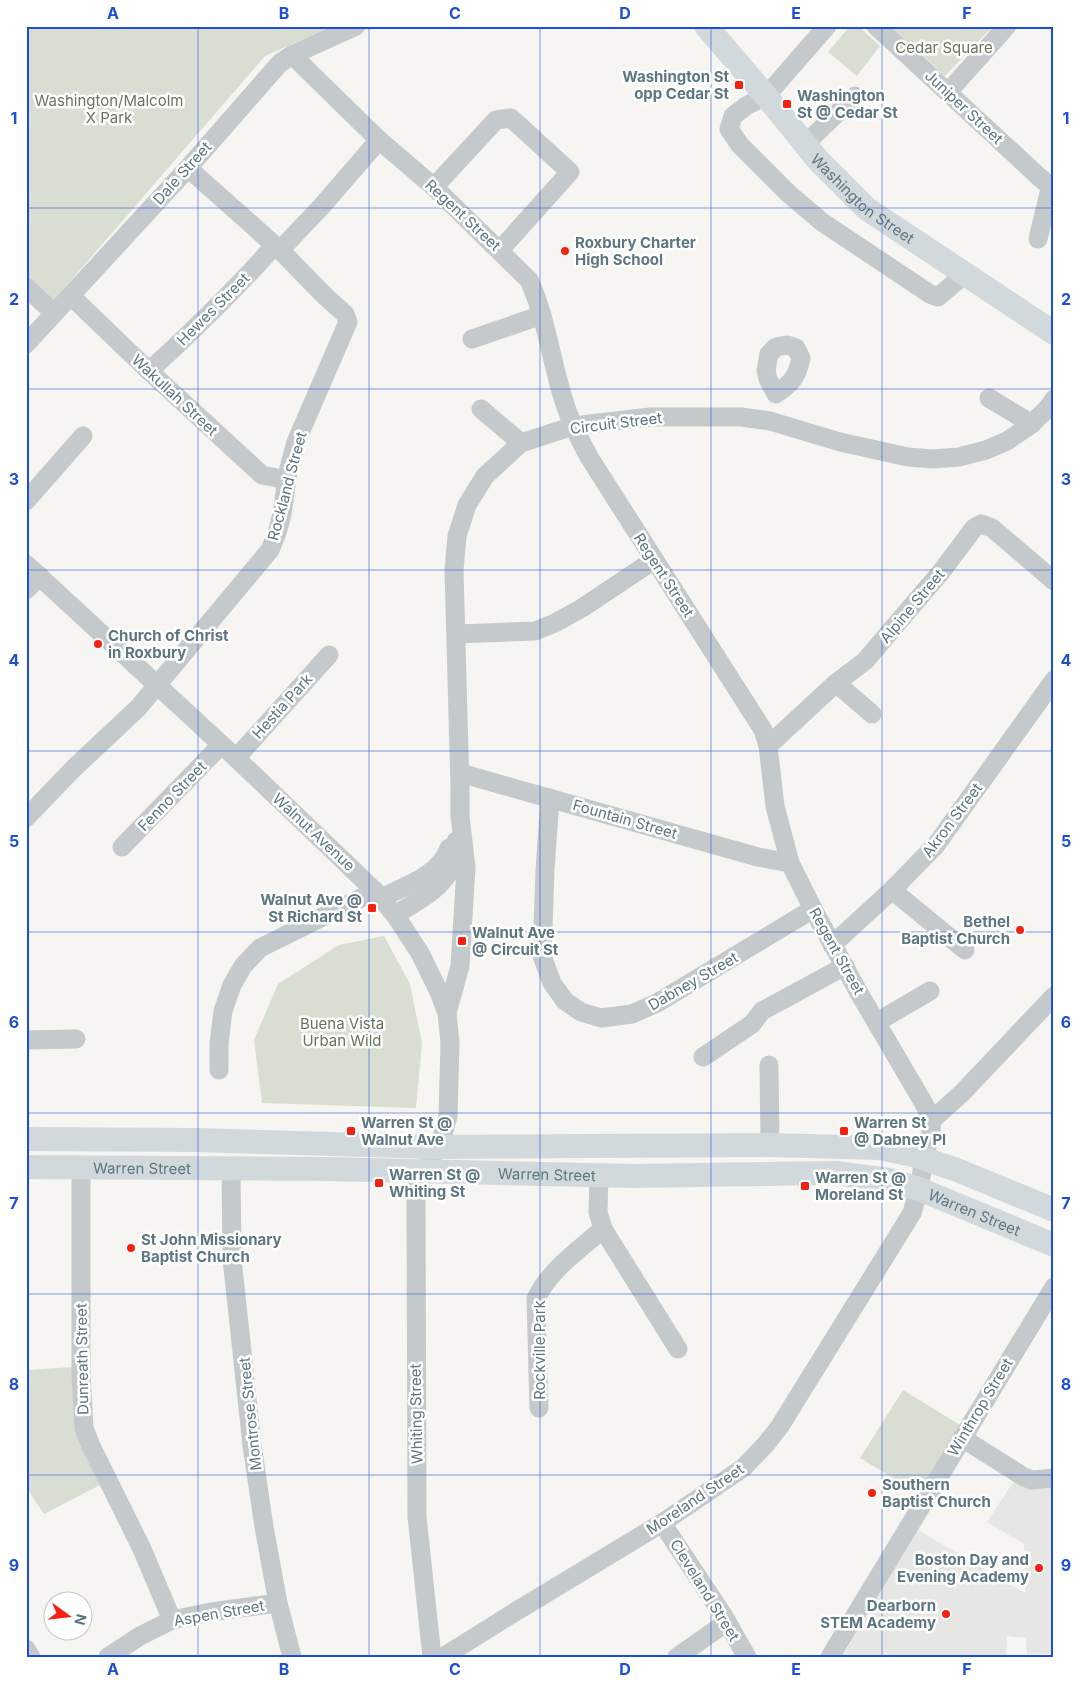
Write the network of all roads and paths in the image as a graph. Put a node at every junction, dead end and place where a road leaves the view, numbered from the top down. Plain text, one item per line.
1 (356, 26) edge
2 (706, 26) edge
3 (827, 26) edge
4 (876, 26) edge
5 (1007, 26) edge
6 (292, 56) junction
7 (948, 92) junction
8 (766, 96) junction
9 (855, 96) dead end
10 (379, 140) junction
11 (805, 144) junction
12 (188, 168) junction
13 (1052, 185) edge
14 (434, 187) junction
15 (1038, 239) dead end
16 (278, 247) junction
17 (500, 250) junction
18 (966, 274) junction
19 (26, 287) edge
20 (71, 296) junction
21 (54, 314) junction
22 (542, 316) junction
23 (1054, 333) edge
24 (472, 339) dead end
25 (26, 344) edge
26 (149, 371) junction
27 (776, 394) dead end
28 (989, 398) dead end
29 (1054, 399) edge
30 (481, 410) dead end
31 (770, 421) junction
32 (1032, 424) junction
33 (573, 426) junction
34 (83, 436) dead end
35 (521, 443) junction
36 (287, 480) junction
37 (26, 501) edge
38 (654, 560) junction
39 (33, 570) edge
40 (1054, 581) edge
41 (26, 590) edge
42 (457, 634) junction
43 (329, 655) dead end
44 (1054, 680) edge
45 (836, 683) junction
46 (157, 684) junction
47 (872, 714) dead end
48 (221, 745) junction
49 (768, 746) junction
50 (236, 758) junction
51 (460, 773) junction
52 (550, 798) junction
53 (460, 816) junction
54 (26, 818) edge
55 (122, 847) dead end
56 (790, 863) junction
57 (892, 890) junction
58 (378, 894) junction
59 (813, 909) junction
60 (396, 915) junction
61 (832, 945) junction
62 (965, 950) dead end
63 (845, 966) junction
64 (930, 991) dead end
65 (1054, 996) edge
66 (447, 1013) junction
67 (877, 1022) junction
68 (76, 1039) dead end
69 (26, 1040) edge
70 (703, 1057) dead end
71 (769, 1065) dead end
72 (219, 1070) dead end
73 (932, 1120) junction
74 (26, 1139) edge
75 (770, 1145) junction
76 (436, 1147) junction
77 (924, 1159) junction
78 (26, 1167) edge
79 (81, 1168) junction
80 (231, 1168) junction
81 (423, 1172) junction
82 (599, 1175) junction
83 (919, 1189) junction
84 (1054, 1210) edge
85 (602, 1229) junction
86 (1054, 1245) edge
87 (1054, 1287) edge
88 (678, 1349) dead end
89 (539, 1408) dead end
90 (962, 1438) junction
91 (1054, 1478) edge
92 (662, 1523) junction
93 (278, 1604) junction
94 (172, 1620) junction
95 (726, 1622) junction
96 (26, 1649) edge
97 (129, 1651) edge
98 (31, 1657) edge
99 (108, 1657) edge
100 (292, 1657) edge
101 (432, 1657) edge
102 (443, 1657) edge
103 (677, 1657) edge
104 (747, 1657) edge
105 (830, 1657) edge

1 - 6 street, Dale Street
2 - 8 main road, Washington Street
3 - 8 street
4 - 7 street, Juniper Street
5 - 7 street
6 - 10 street, Regent Street
6 - 12 street, Dale Street
7 - 13 street, Juniper Street
8 - 11 main road, Washington Street
8 - 18 street
9 - 11 street
10 - 14 street, Regent Street
10 - 16 street, Hewes Street
11 - 18 main road, Washington Street
12 - 16 street, Rockland Street
12 - 20 street, Dale Street
13 - 15 street
14 - 17 street, Regent Street
14 - 17 street
16 - 26 street, Hewes Street
16 - 36 street, Rockland Street
17 - 22 street, Regent Street
18 - 23 main road, Washington Street
19 - 21 street
20 - 21 street, Dale Street
20 - 26 street, Wakullah Street
21 - 25 street, Dale Street
22 - 24 street
22 - 33 street, Regent Street
26 - 36 street, Wakullah Street
27 - 31 street
28 - 32 street
29 - 32 street, Circuit Street
30 - 35 street
31 - 32 street, Circuit Street
31 - 33 street, Circuit Street
33 - 35 street, Circuit Street
33 - 38 street, Regent Street
34 - 37 street
35 - 42 street, Circuit Street
36 - 46 street, Rockland Street
38 - 42 street
38 - 49 street, Regent Street
39 - 41 street
39 - 46 street, Walnut Avenue
40 - 45 street, Alpine Street
42 - 51 street, Circuit Street
43 - 50 street, Hestia Park
44 - 57 street, Akron Street
45 - 47 street
45 - 49 street, Alpine Street
46 - 48 street, Walnut Avenue
46 - 54 street, Rockland Street
48 - 50 street, Walnut Avenue
48 - 55 street, Fenno Street
49 - 56 street, Regent Street
50 - 58 street, Walnut Avenue
51 - 52 street, Fountain Street
51 - 53 street, Circuit Street
52 - 56 street, Fountain Street
52 - 59 street, Dabney Street
53 - 58 street, Circuit Street
53 - 60 street, Circuit Street
53 - 66 street, Circuit Street
56 - 59 street, Regent Street
57 - 61 street, Akron Street
57 - 62 street
58 - 60 street, Walnut Avenue
58 - 72 street, Circuit Street
59 - 61 street, Regent Street
60 - 66 street, Walnut Avenue
61 - 63 street, Regent Street
63 - 67 street, Regent Street
63 - 70 street
64 - 67 street
65 - 73 street
66 - 76 street, Walnut Avenue
67 - 73 street, Regent Street
68 - 69 street
71 - 75 street
73 - 77 street
74 - 76 main road, Warren Street
75 - 76 main road, Warren Street
75 - 77 main road, Warren Street
76 - 81 street, Walnut Avenue
77 - 83 street, Moreland Street
77 - 84 main road, Warren Street
78 - 79 main road, Warren Street
79 - 80 main road, Warren Street
79 - 94 street, Dunreath Street
80 - 81 main road, Warren Street
80 - 93 street, Montrose Street
81 - 82 main road, Warren Street
81 - 101 street, Whiting Street
82 - 83 main road, Warren Street
82 - 85 street
83 - 86 main road, Warren Street
83 - 92 street, Moreland Street
85 - 88 street
85 - 89 street, Rockville Park
87 - 90 street, Winthrop Street
90 - 91 street
90 - 105 street, Winthrop Street
92 - 95 street, Cleveland Street
92 - 102 street, Moreland Street
93 - 94 street, Aspen Street
93 - 100 street, Montrose Street
94 - 97 street, Aspen Street
95 - 103 street
95 - 104 street, Cleveland Street
96 - 98 street
97 - 99 street, Aspen Street

